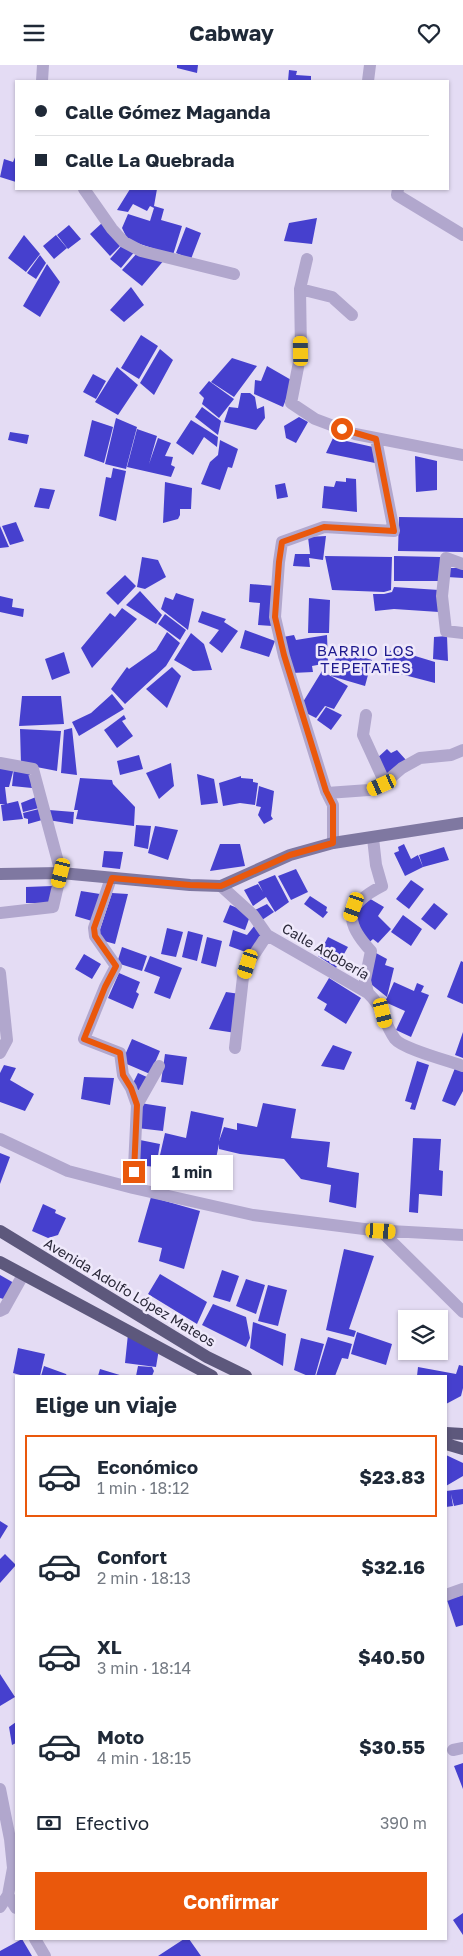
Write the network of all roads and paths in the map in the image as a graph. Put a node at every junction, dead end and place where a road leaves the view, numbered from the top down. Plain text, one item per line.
1 (43, 65) edge
2 (370, 65) edge
3 (42, 80) edge
4 (368, 80) edge
5 (85, 190) edge
6 (398, 190) edge
7 (463, 235) edge
8 (307, 259) dead end
9 (234, 274) dead end
10 (300, 289) junction
11 (352, 315) dead end
12 (376, 439) junction
13 (463, 455) edge
14 (463, 564) edge
15 (463, 633) edge
16 (366, 715) dead end
17 (463, 750) edge
18 (0, 763) edge
19 (385, 783) junction
20 (327, 793) junction
21 (463, 823) edge
22 (373, 838) dead end
23 (333, 843) junction
24 (61, 873) junction
25 (0, 874) edge
26 (112, 878) junction
27 (221, 886) junction
28 (0, 913) edge
29 (267, 935) junction
30 (0, 973) edge
31 (368, 993) junction
32 (235, 1048) dead end
33 (0, 1053) edge
34 (159, 1066) dead end
35 (463, 1066) edge
36 (137, 1105) junction
37 (0, 1139) edge
38 (133, 1188) junction
39 (0, 1231) edge
40 (381, 1231) junction
41 (463, 1235) edge
42 (0, 1262) edge
43 (24, 1275) junction
44 (0, 1311) edge
45 (463, 1312) edge
46 (210, 1375) edge
47 (244, 1375) edge
48 (451, 1438) edge
49 (463, 1449) edge
50 (463, 1589) edge
51 (447, 1595) edge
52 (0, 1789) edge
53 (8, 1895) junction
54 (15, 1906) edge
55 (0, 1907) edge
56 (36, 1940) edge
57 (45, 1956) edge

1 - 3 street
2 - 4 street
5 - 9 street
6 - 7 street
8 - 10 street
10 - 11 street
10 - 12 street
12 - 13 street
12 - 20 street
14 - 15 street
16 - 19 street
17 - 19 street
18 - 24 street
19 - 20 street
20 - 23 street
21 - 23 street
22 - 31 street
23 - 27 street
24 - 25 street
24 - 26 street
24 - 28 street
26 - 27 street
26 - 36 street
27 - 29 street, Calle Adobería
29 - 31 street, Calle Adobería
29 - 32 street
30 - 33 street
31 - 35 street, Calle Adobería
34 - 36 street
36 - 38 street
37 - 38 street
38 - 40 street
39 - 47 main road, Avenida Adolfo López Mateos
40 - 41 street
40 - 45 street
42 - 43 main road
43 - 44 street
43 - 46 main road
48 - 49 main road
50 - 51 street
52 - 53 street
53 - 54 street
53 - 55 street
56 - 57 street

